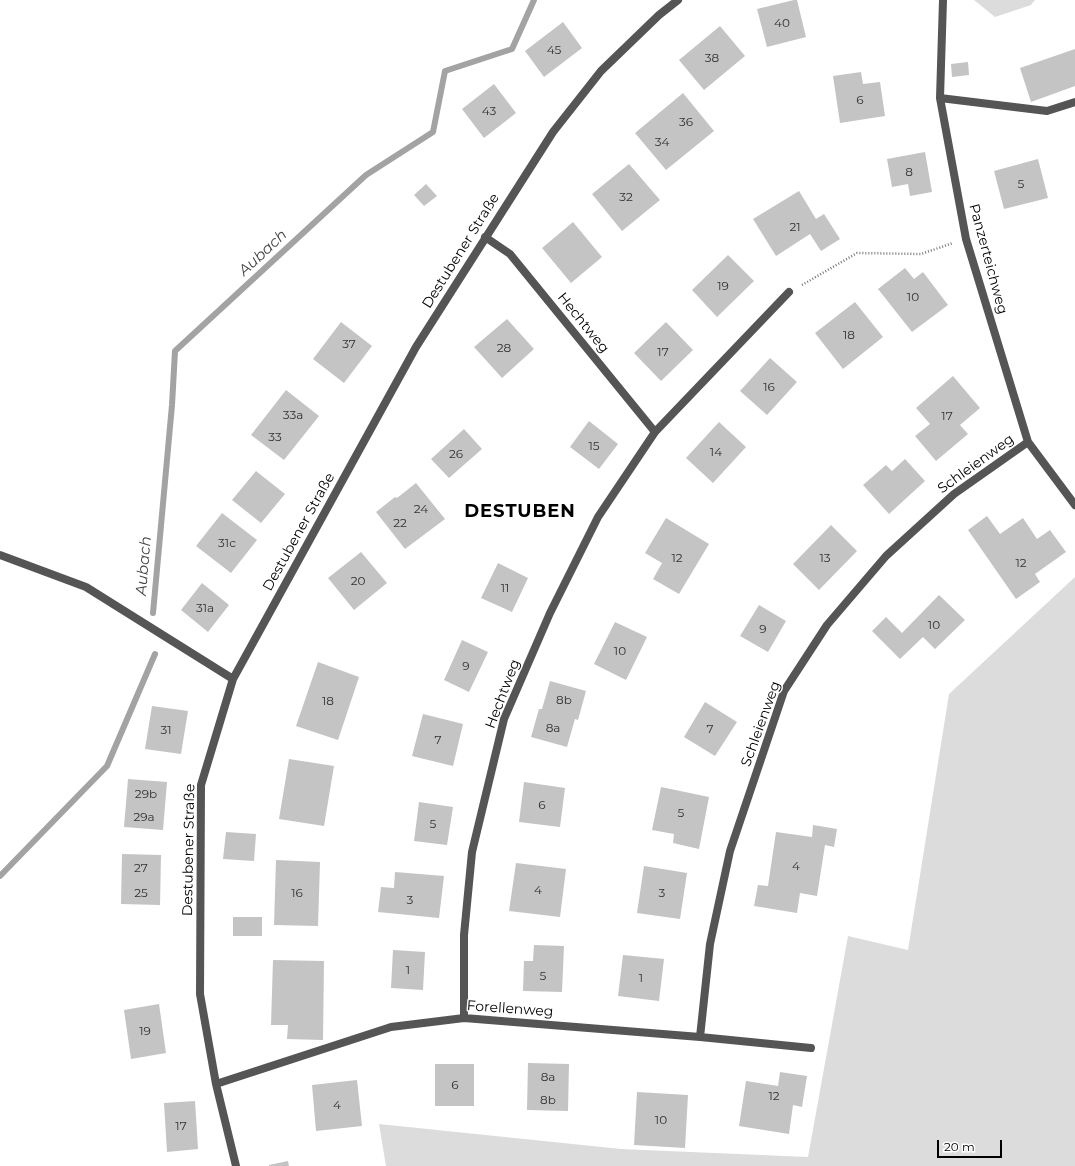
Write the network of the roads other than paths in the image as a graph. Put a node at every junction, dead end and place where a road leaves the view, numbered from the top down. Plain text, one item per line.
1 (678, 0) edge
2 (943, 0) edge
3 (940, 98) junction
4 (1075, 102) edge
5 (485, 238) junction
6 (789, 292) road end
7 (656, 432) junction
8 (1028, 442) junction
9 (1075, 505) edge
10 (0, 555) edge
11 (233, 679) junction
12 (464, 1018) junction
13 (700, 1036) junction
14 (811, 1048) dead end
15 (216, 1084) junction
16 (236, 1166) edge

1 - 5 street, Destubener Straße
2 - 3 street, Panzerteichweg
3 - 4 street
3 - 8 street, Panzerteichweg
5 - 7 street, Hechtweg
5 - 11 street, Destubener Straße
6 - 7 street, Hechtweg
7 - 12 street, Hechtweg
8 - 9 street, Panzerteichweg
8 - 13 street, Schleienweg
10 - 11 street
11 - 15 street, Destubener Straße
12 - 13 street, Forellenweg
12 - 15 street, Forellenweg
13 - 14 street, Forellenweg
15 - 16 street, Destubener Straße

